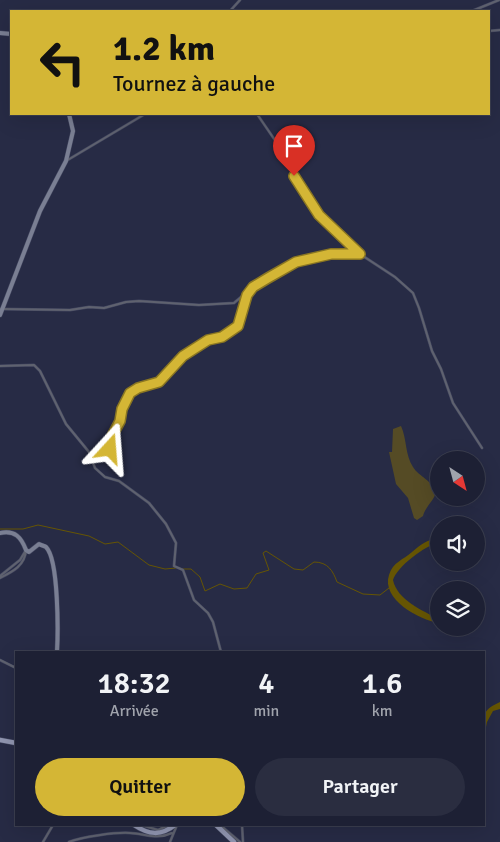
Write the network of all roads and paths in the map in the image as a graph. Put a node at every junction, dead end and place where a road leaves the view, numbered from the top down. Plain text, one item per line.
1 (240, 0) edge
2 (499, 0) edge
3 (231, 10) edge
4 (474, 10) edge
5 (69, 115) edge
6 (143, 115) edge
7 (258, 115) edge
8 (66, 161) junction
9 (360, 254) junction
10 (247, 295) junction
11 (2, 309) edge
12 (0, 316) edge
13 (0, 366) edge
14 (482, 448) dead end
15 (106, 452) dead end
16 (0, 533) edge
17 (26, 550) junction
18 (0, 577) edge
19 (57, 651) edge
20 (221, 651) edge
21 (0, 660) edge
22 (15, 668) edge
23 (0, 740) edge
24 (15, 743) edge
25 (51, 826) edge
26 (136, 826) edge
27 (144, 826) edge
28 (167, 826) edge
29 (174, 826) edge
30 (176, 826) edge
31 (217, 826) edge
32 (221, 826) edge
33 (242, 826) edge
34 (172, 833) junction
35 (43, 842) edge
36 (68, 842) edge
37 (170, 842) edge
38 (234, 842) edge
39 (242, 842) edge

1 - 3 street
2 - 4 street
5 - 8 street
6 - 8 street
7 - 9 street
8 - 11 street
9 - 10 street
9 - 14 street
10 - 11 street
10 - 15 street
11 - 12 street
13 - 20 street
16 - 17 street
17 - 18 street
17 - 19 street
21 - 22 street
23 - 24 main road
25 - 35 street
26 - 29 main road
27 - 28 street
30 - 34 street
31 - 38 main road
32 - 39 street
33 - 39 street
34 - 36 street
34 - 37 street

